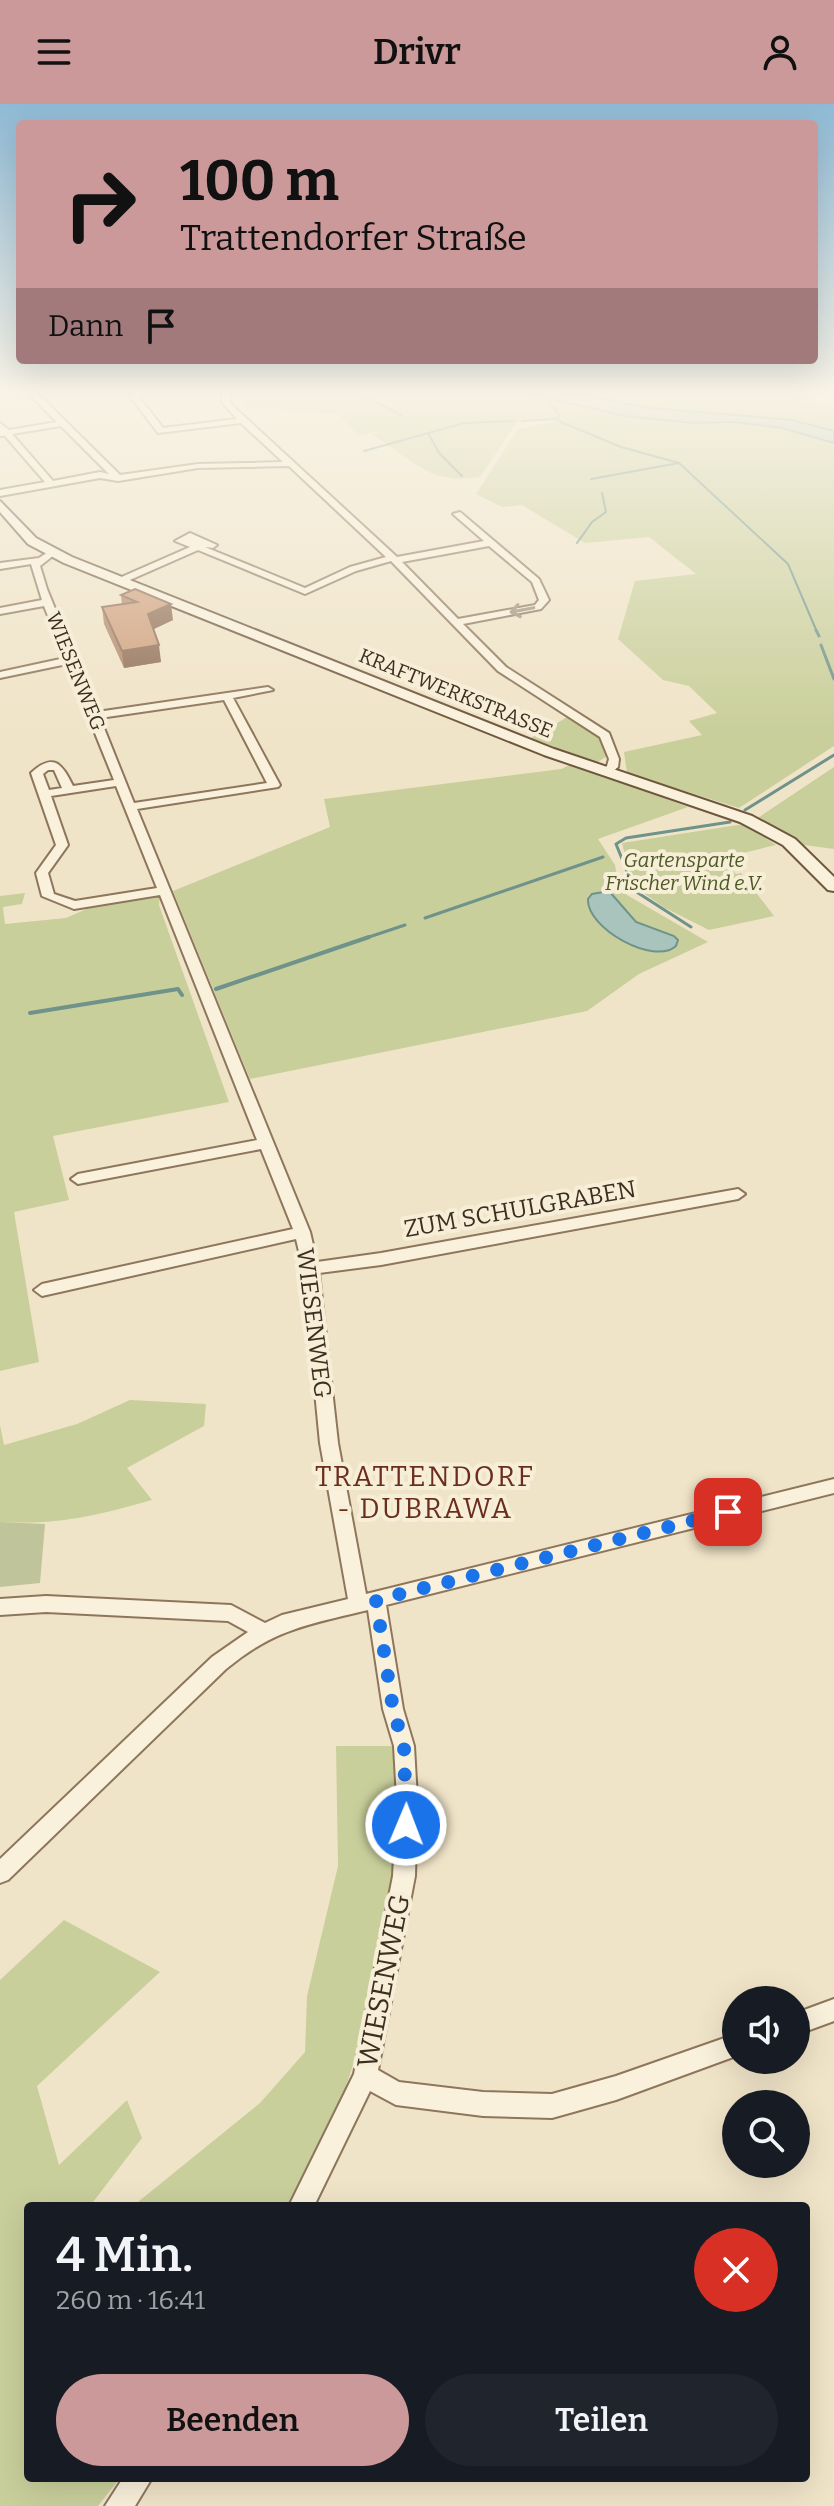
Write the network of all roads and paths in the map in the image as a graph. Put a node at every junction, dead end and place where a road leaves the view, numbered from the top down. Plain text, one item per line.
1 (333, 504) edge
2 (0, 505) edge
3 (457, 514) dead end
4 (490, 543) junction
5 (202, 545) junction
6 (44, 557) junction
7 (248, 558) junction
8 (393, 559) junction
9 (237, 563) junction
10 (0, 566) edge
11 (298, 578) junction
12 (120, 581) junction
13 (287, 583) junction
14 (316, 586) junction
15 (48, 602) junction
16 (0, 611) edge
17 (458, 622) junction
18 (72, 660) junction
19 (0, 675) edge
20 (268, 690) dead end
21 (227, 696) junction
22 (94, 716) junction
23 (606, 772) junction
24 (120, 782) junction
25 (69, 790) junction
26 (45, 794) junction
27 (129, 807) junction
28 (834, 886) edge
29 (164, 891) junction
30 (265, 1143) junction
31 (78, 1179) dead end
32 (738, 1194) dead end
33 (302, 1232) junction
34 (311, 1268) junction
35 (42, 1290) dead end
36 (834, 1486) edge
37 (367, 1602) junction
38 (0, 1607) edge
39 (263, 1631) junction
40 (0, 1873) edge
41 (834, 2010) edge
42 (810, 2019) edge
43 (722, 2050) edge
44 (365, 2076) junction
45 (303, 2202) edge
46 (136, 2482) edge
47 (119, 2506) edge

1 - 8 street
2 - 6 main road, KRAFTWERKSTRASSE
3 - 4 street
4 - 8 street
4 -> 17 street
5 - 7 street
5 - 9 street
5 - 12 street
6 - 10 street
6 - 12 main road, KRAFTWERKSTRASSE
6 - 15 street, WIESENWEG
7 - 9 street
7 - 11 street
8 - 14 street
8 - 17 street
9 - 13 street
11 - 13 street
11 - 14 street
12 - 23 main road, KRAFTWERKSTRASSE
13 - 14 street
15 - 16 street
15 - 18 street, WIESENWEG
17 - 23 street
18 - 19 street
18 - 22 street, WIESENWEG
20 - 21 street
21 - 22 street
21 - 27 street
22 - 24 street, WIESENWEG
23 - 28 main road, KRAFTWERKSTRASSE
24 - 25 street
24 - 27 street, WIESENWEG
25 - 26 street
25 - 26 street
26 - 29 street
27 - 29 street, WIESENWEG
29 - 30 street, WIESENWEG
30 - 31 street
30 - 33 street, WIESENWEG
32 - 34 street, ZUM SCHULGRABEN
33 - 34 street, WIESENWEG
33 - 35 street, WIESENWEG
34 - 37 street, WIESENWEG
36 - 37 street
37 - 39 street
37 - 44 street, WIESENWEG
38 - 39 street
39 - 40 street
41 - 42 street
43 - 44 street
44 - 45 street, WIESENWEG
46 - 47 street

